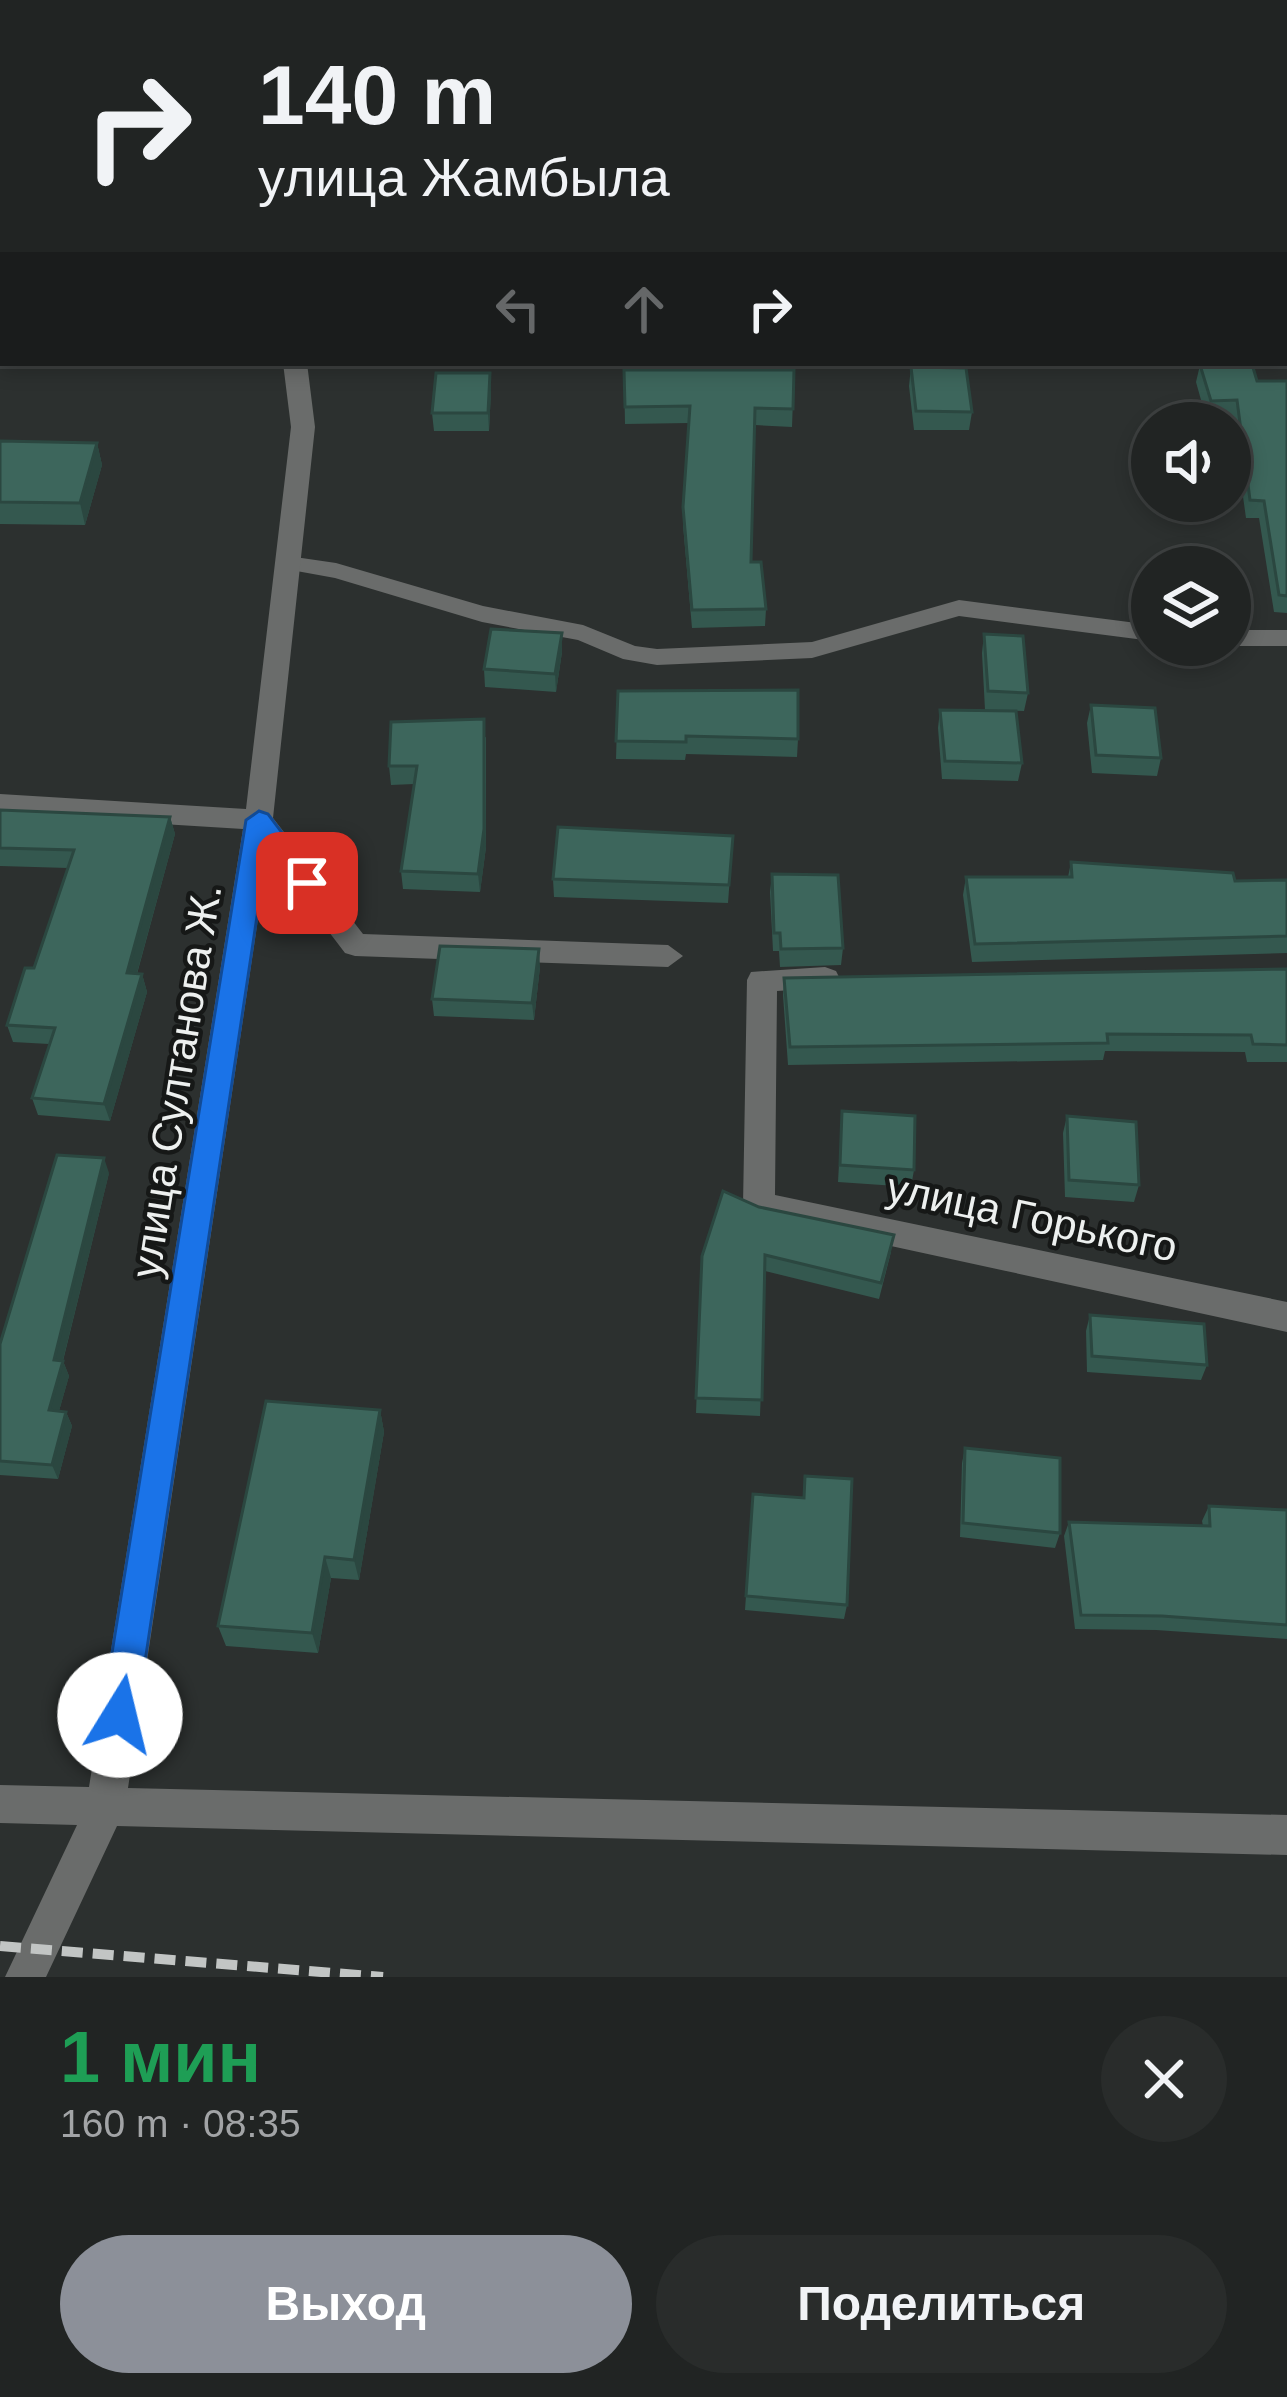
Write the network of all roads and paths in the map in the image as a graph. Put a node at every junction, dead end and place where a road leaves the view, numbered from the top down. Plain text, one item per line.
1 (295, 366) edge
2 (288, 563) junction
3 (1131, 630) edge
4 (1251, 638) edge
5 (1287, 638) edge
6 (0, 804) edge
7 (259, 820) junction
8 (668, 956) dead end
9 (857, 979) edge
10 (1287, 1317) edge
11 (0, 1804) edge
12 (105, 1809) junction
13 (1287, 1835) edge
14 (26, 1977) edge

1 - 2 street, улица Султанова Ж.
2 - 3 lane
2 - 7 street, улица Султанова Ж.
4 - 5 lane
6 - 7 street
7 - 8 street
7 - 12 street, улица Султанова Ж.
9 - 10 street, улица Горького
11 - 12 street
12 - 13 street
12 - 14 street, улица Султанова Ж.

